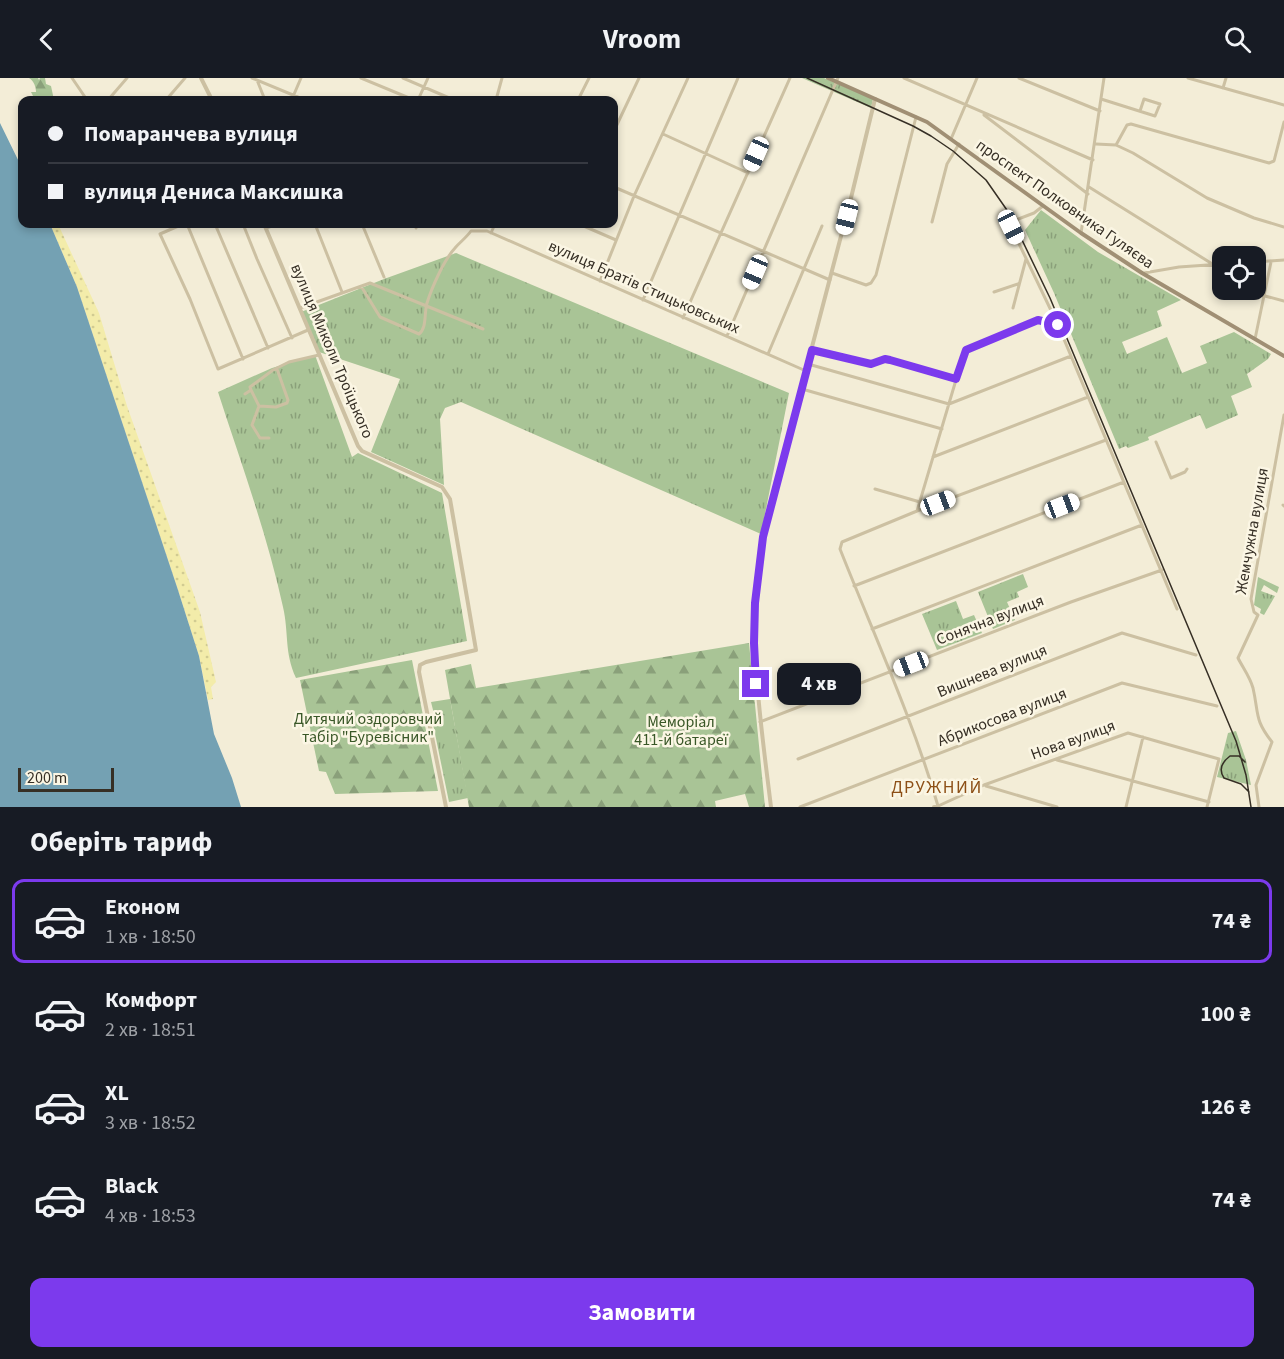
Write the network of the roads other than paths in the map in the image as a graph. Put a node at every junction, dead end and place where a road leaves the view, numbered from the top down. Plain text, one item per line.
1 (72, 78) edge
2 (184, 78) edge
3 (201, 78) edge
4 (252, 78) edge
5 (301, 78) edge
6 (361, 78) edge
7 (403, 78) edge
8 (428, 78) edge
9 (502, 78) edge
10 (589, 78) edge
11 (639, 78) edge
12 (688, 78) edge
13 (738, 78) edge
14 (790, 78) edge
15 (828, 78) edge
16 (904, 78) edge
17 (977, 78) edge
18 (1019, 78) edge
19 (1104, 78) edge
20 (1191, 78) edge
21 (1226, 78) edge
22 (124, 79) edge
23 (368, 79) edge
24 (257, 80) junction
25 (837, 80) edge
26 (424, 86) junction
27 (1223, 87) junction
28 (400, 94) joint
29 (293, 95) joint
30 (84, 96) edge
31 (111, 96) edge
32 (169, 96) edge
33 (210, 96) edge
34 (263, 96) edge
35 (405, 96) edge
36 (418, 96) edge
37 (445, 96) edge
38 (497, 96) edge
39 (580, 96) edge
40 (875, 99) junction
41 (1101, 99) junction
42 (966, 105) junction
43 (1284, 105) edge
44 (978, 111) junction
45 (1100, 111) junction
46 (1140, 111) junction
47 (916, 117) junction
48 (1284, 122) edge
49 (618, 123) edge
50 (663, 134) junction
51 (951, 139) junction
52 (958, 144) junction
53 (1096, 144) junction
54 (1116, 145) junction
55 (707, 153) junction
56 (1093, 160) junction
57 (748, 173) junction
58 (1089, 187) junction
59 (618, 189) edge
60 (1088, 194) junction
61 (634, 196) junction
62 (1042, 206) junction
63 (678, 215) junction
64 (932, 222) dead end
65 (822, 226) dead end
66 (1284, 227) edge
67 (175, 228) edge
68 (187, 228) edge
69 (218, 228) edge
70 (245, 228) edge
71 (266, 228) edge
72 (317, 228) edge
73 (364, 228) edge
74 (493, 228) edge
75 (588, 228) edge
76 (491, 233) junction
77 (721, 233) junction
78 (1082, 233) junction
79 (616, 240) junction
80 (764, 251) junction
81 (1026, 257) junction
82 (1284, 260) edge
83 (1266, 262) edge
84 (1271, 262) junction
85 (1212, 263) edge
86 (1212, 264) edge
87 (804, 268) junction
88 (832, 273) junction
89 (1142, 273) junction
90 (384, 277) dead end
91 (830, 280) junction
92 (600, 281) junction
93 (1019, 284) junction
94 (362, 285) junction
95 (1266, 286) edge
96 (342, 292) junction
97 (994, 292) dead end
98 (1266, 296) edge
99 (643, 300) junction
100 (1263, 300) edge
101 (1284, 301) edge
102 (426, 305) junction
103 (300, 308) junction
104 (1013, 308) dead end
105 (683, 318) junction
106 (1058, 325) junction
107 (483, 329) dead end
108 (308, 330) junction
109 (727, 336) junction
110 (292, 338) junction
111 (1255, 340) junction
112 (268, 348) junction
113 (812, 350) junction
114 (768, 354) junction
115 (319, 355) junction
116 (1071, 356) junction
117 (1284, 356) edge
118 (243, 359) junction
119 (808, 364) junction
120 (277, 369) junction
121 (807, 371) junction
122 (956, 379) junction
123 (802, 389) junction
124 (251, 390) junction
125 (245, 394) dead end
126 (1089, 397) junction
127 (949, 404) junction
128 (259, 406) junction
129 (1284, 415) edge
130 (942, 429) junction
131 (269, 438) dead end
132 (1106, 440) junction
133 (1156, 442) dead end
134 (933, 457) junction
135 (1188, 469) dead end
136 (1124, 482) junction
137 (875, 489) dead end
138 (920, 502) junction
139 (917, 511) junction
140 (1143, 525) junction
141 (1162, 570) junction
142 (854, 586) junction
143 (1178, 609) dead end
144 (873, 629) junction
145 (1196, 655) dead end
146 (891, 672) junction
147 (1217, 706) dead end
148 (908, 717) junction
149 (760, 722) junction
150 (1143, 737) junction
151 (798, 759) dead end
152 (925, 760) junction
153 (1055, 760) junction
154 (1132, 781) junction
155 (984, 785) junction
156 (1040, 802) junction
157 (1209, 802) junction
158 (446, 807) edge
159 (771, 807) edge
160 (800, 807) edge
161 (937, 807) edge
162 (1038, 807) edge
163 (1057, 807) edge
164 (1126, 807) edge
165 (1207, 807) edge
166 (1259, 807) edge

1 - 30 street
2 - 32 street
3 - 33 street
4 - 24 street
5 - 29 street
6 - 23 street
7 - 26 street
8 - 26 street
9 - 38 street
10 - 39 street
11 - 49 street
12 - 50 street
13 - 55 street
14 - 57 street
15 - 25 main road, проспект Полковника Гуляєва
16 - 42 street
17 - 42 street
18 - 45 street
19 - 41 street
20 - 27 street
21 - 27 street
22 - 31 street
23 - 28 street
24 - 29 street
24 - 34 street
25 - 40 main road, проспект Полковника Гуляєва
25 - 80 street
26 - 36 street
26 - 37 street
27 - 43 street
28 - 35 street
40 - 47 main road, проспект Полковника Гуляєва
40 - 88 street
41 - 45 street
41 - 46 street
42 - 44 street
42 - 51 street
44 - 56 street
44 - 60 street
45 - 53 street
46 - 46 street
47 - 51 main road, проспект Полковника Гуляєва
47 - 88 street
48 - 54 street
50 - 55 street
50 - 61 street
51 - 52 main road, проспект Полковника Гуляєва
52 - 62 main road, проспект Полковника Гуляєва
52 - 64 street
53 - 54 street
53 - 56 street
54 - 66 street
55 - 57 street
55 - 63 street
56 - 58 street
57 - 77 street
58 - 60 street
58 - 85 street
59 - 61 street
60 - 78 street
61 - 63 street
61 - 79 street
62 - 78 main road, проспект Полковника Гуляєва
62 - 81 street
63 - 77 street
63 - 99 street
65 - 87 street
67 - 118 street
68 - 118 street
69 - 112 street
70 - 110 street
71 - 103 street, вулиця Миколи Троїцького
72 - 96 street
73 - 90 street
74 - 76 street
75 - 79 street
76 - 92 street, вулиця Братів Стицьковських
76 - 102 street, вулиця Братів Стицьковських
77 - 80 street
77 - 105 street
78 - 89 main road, проспект Полковника Гуляєва
79 - 92 street
80 - 87 street
80 - 109 street
81 - 93 street
81 - 106 street
82 - 84 street
83 - 84 street
84 - 95 street
86 - 89 street
87 - 91 street
87 - 114 street
88 - 91 street
89 - 111 main road, проспект Полковника Гуляєва
91 - 113 street
92 - 99 street, вулиця Братів Стицьковських
93 - 97 street
93 - 104 street
94 - 96 street
94 - 102 street
94 - 102 street
96 - 103 street
98 - 101 street
99 - 105 street, вулиця Братів Стицьковських
100 - 111 street
102 - 107 street
103 - 108 street, вулиця Миколи Троїцького
105 - 109 street, вулиця Братів Стицьковських
106 - 116 street
106 - 122 street
108 - 110 street
108 - 115 street, вулиця Миколи Троїцького
109 - 114 street, вулиця Братів Стицьковських
110 - 112 street
111 - 117 main road, проспект Полковника Гуляєва
112 - 118 street
113 - 119 street
113 - 122 street
114 - 121 street, вулиця Братів Стицьковських
115 - 120 street
115 - 158 street, вулиця Миколи Троїцького
116 - 126 street
116 - 127 street
119 - 121 street
119 - 127 street
120 - 124 street
120 - 128 street
121 - 123 street
122 - 127 street
123 - 130 street
123 - 149 street
124 - 125 street
124 - 128 street
126 - 132 street
126 - 134 street
127 - 130 street
128 - 131 street
129 - 166 street, Жемчужна вулиця
130 - 134 street
132 - 136 street
132 - 139 street
133 - 135 street
134 - 138 street
136 - 140 street
136 - 142 street
137 - 138 street
138 - 139 street
139 - 142 street
140 - 141 street
140 - 144 street
141 - 143 street
141 - 146 street, Сонячна вулиця
142 - 144 street
144 - 146 street
145 - 148 street, Вишнева вулиця
146 - 148 street
146 - 149 street, Сонячна вулиця
147 - 152 street, Абрикосова вулиця
148 - 151 street, Вишнева вулиця
148 - 152 street
149 - 159 street
150 - 153 street, Нова вулиця
150 - 154 street
150 - 157 street, Нова вулиця
152 - 160 street, Абрикосова вулиця
152 - 161 street
153 - 154 street
153 - 155 street, Нова вулиця
154 - 157 street
154 - 164 street
155 - 156 street
155 - 161 street, Нова вулиця
156 - 162 street
156 - 163 street
157 - 165 street

